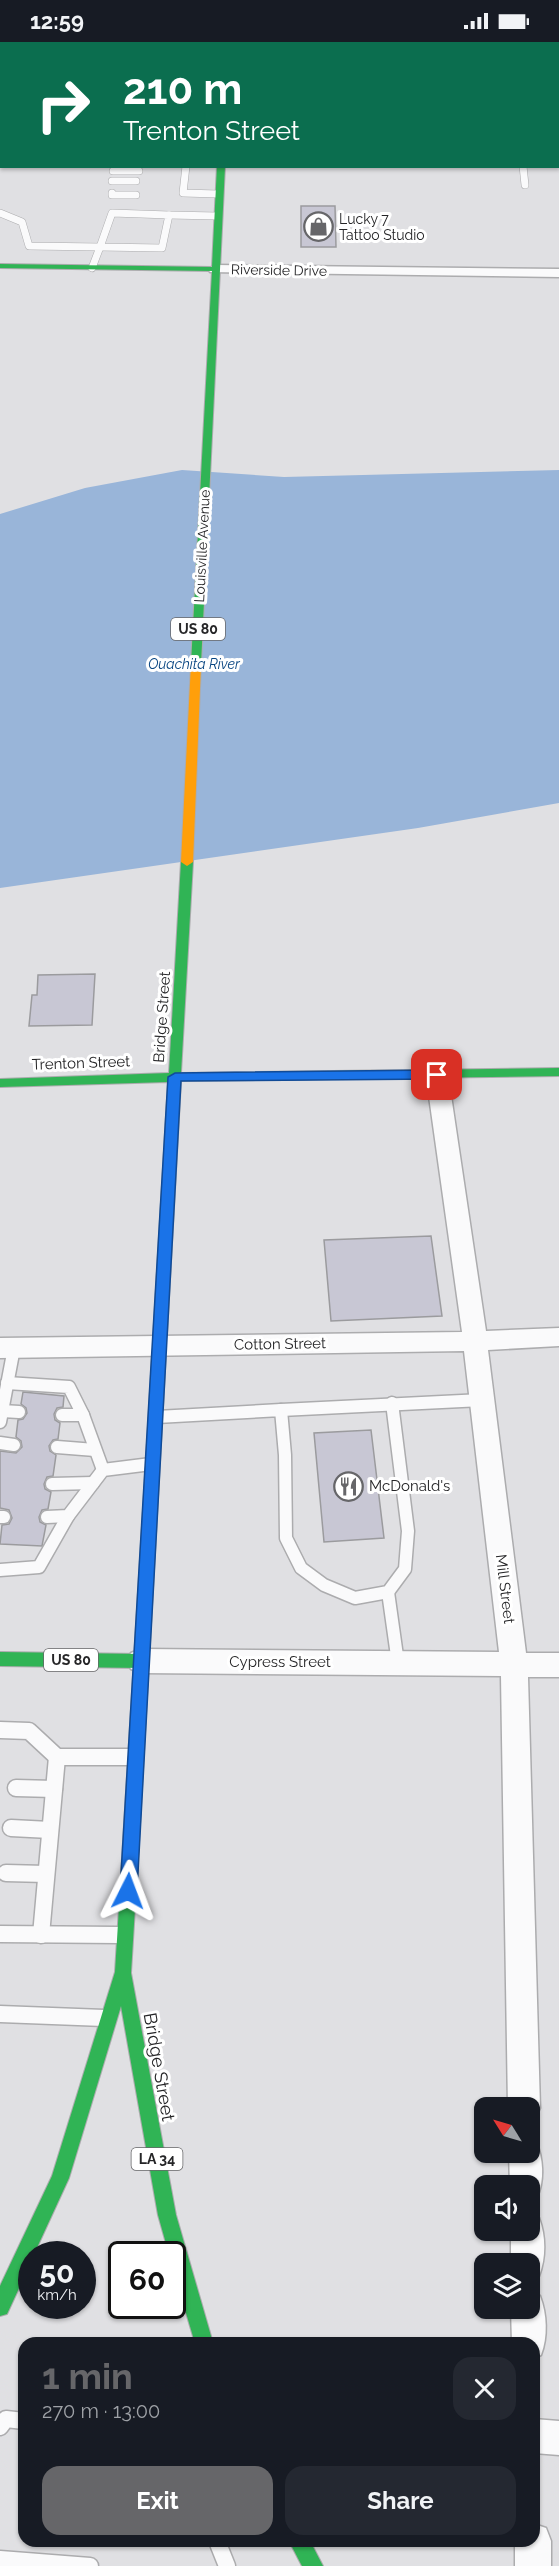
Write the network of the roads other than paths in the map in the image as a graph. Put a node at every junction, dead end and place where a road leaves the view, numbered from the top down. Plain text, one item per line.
1 (552, 42) edge
2 (559, 42) edge
3 (221, 168) edge
4 (523, 168) edge
5 (113, 169) edge
6 (183, 170) edge
7 (139, 171) dead end
8 (136, 181) dead end
9 (525, 185) dead end
10 (112, 193) dead end
11 (218, 194) junction
12 (136, 195) dead end
13 (0, 213) edge
14 (169, 215) junction
15 (217, 216) junction
16 (29, 246) junction
17 (100, 247) junction
18 (0, 266) edge
19 (25, 267) junction
20 (92, 268) junction
21 (215, 269) junction
22 (559, 273) edge
23 (182, 962) joint
24 (559, 1072) edge
25 (437, 1075) junction
26 (175, 1077) junction
27 (0, 1083) edge
28 (559, 1337) edge
29 (475, 1341) junction
30 (160, 1346) junction
31 (7, 1348) edge
32 (7, 1383) junction
33 (482, 1400) junction
34 (392, 1403) junction
35 (281, 1410) junction
36 (20, 1413) dead end
37 (62, 1415) dead end
38 (83, 1415) junction
39 (1, 1416) edge
40 (156, 1417) junction
41 (0, 1443) edge
42 (14, 1444) dead end
43 (57, 1446) dead end
44 (95, 1450) junction
45 (152, 1464) junction
46 (103, 1470) junction
47 (93, 1483) junction
48 (52, 1484) dead end
49 (68, 1516) junction
50 (47, 1517) dead end
51 (0, 1570) edge
52 (388, 1592) junction
53 (0, 1659) edge
54 (141, 1661) junction
55 (398, 1663) junction
56 (514, 1664) junction
57 (559, 1665) edge
58 (0, 1730) edge
59 (57, 1757) junction
60 (136, 1757) junction
61 (16, 1788) dead end
62 (54, 1789) junction
63 (11, 1828) dead end
64 (50, 1830) junction
65 (6, 1873) dead end
66 (46, 1874) junction
67 (0, 1934) edge
68 (41, 1935) junction
69 (126, 1935) junction
70 (123, 1972) junction
71 (0, 2014) edge
72 (110, 2018) junction
73 (524, 2097) edge
74 (0, 2307) edge
75 (528, 2319) edge
76 (202, 2337) edge
77 (529, 2337) edge
78 (18, 2420) edge
79 (0, 2427) edge
80 (540, 2436) edge
81 (559, 2438) edge
82 (219, 2547) edge
83 (302, 2547) edge
84 (533, 2547) edge
85 (0, 2559) edge
86 (90, 2566) edge
87 (227, 2566) edge
88 (313, 2566) edge
89 (533, 2566) edge

1 - 2 street
3 - 11 main road, Louisville Avenue / US 80
4 - 9 lane
5 - 7 lane
5 - 8 lane
6 - 11 lane
10 - 12 lane
11 - 15 main road, Louisville Avenue / US 80
13 - 16 lane
14 - 15 lane
14 - 17 lane
14 - 17 lane
15 - 21 main road, Louisville Avenue / US 80
16 - 17 lane
16 - 19 lane
17 - 20 lane
18 - 19 main road, Riverside Drive
19 - 20 main road, Riverside Drive
20 - 21 main road, Riverside Drive
21 - 22 street, Riverside Drive
21 - 23 main road, Louisville Avenue / US 80
23 - 26 main road, Bridge Street / US 80
24 - 25 main road, Trenton Street
25 - 26 main road, Trenton Street
25 - 29 street, Mill Street
26 - 27 main road, Trenton Street
26 - 30 main road, Bridge Street / US 80
28 - 29 street, Cotton Street
29 - 30 street, Cotton Street
29 - 33 street, Mill Street
30 - 31 street, Cotton Street
30 - 40 main road, Bridge Street / US 80
31 - 32 lane
32 - 38 lane
32 - 39 lane
33 - 34 lane
33 - 56 street, Mill Street
34 - 35 lane
34 - 52 lane
35 - 40 lane
35 - 52 lane
36 - 39 lane
37 - 38 lane
38 - 44 lane
40 - 45 main road, Bridge Street / US 80
41 - 42 lane
43 - 44 lane
44 - 46 lane
45 - 46 lane
45 - 54 main road, Bridge Street / US 80
46 - 47 lane
47 - 48 lane
47 - 49 lane
49 - 50 lane
49 - 51 lane
52 - 55 lane
53 - 54 main road, Cypress Street / US 80
54 - 55 street, Cypress Street
54 - 60 main road, Bridge Street / LA 34
55 - 56 street, Cypress Street
56 - 57 street, Cypress Street
56 - 73 street, Mill Street
58 - 59 lane
59 - 60 lane
59 - 62 lane
60 - 69 main road, Bridge Street / LA 34
61 - 62 lane
62 - 64 lane
63 - 64 lane
64 - 66 lane
65 - 66 lane
66 - 68 lane
67 - 68 lane
68 - 69 lane
69 - 70 main road, Bridge Street / LA 34
70 - 72 main road, Bridge Street / LA 34
70 - 76 main road, Bridge Street / LA 34
71 - 72 lane
72 - 74 main road, Bridge Street / LA 34
75 - 77 street
78 - 79 lane
80 - 81 street
82 - 87 lane
83 - 88 main road
84 - 89 street
85 - 86 lane

